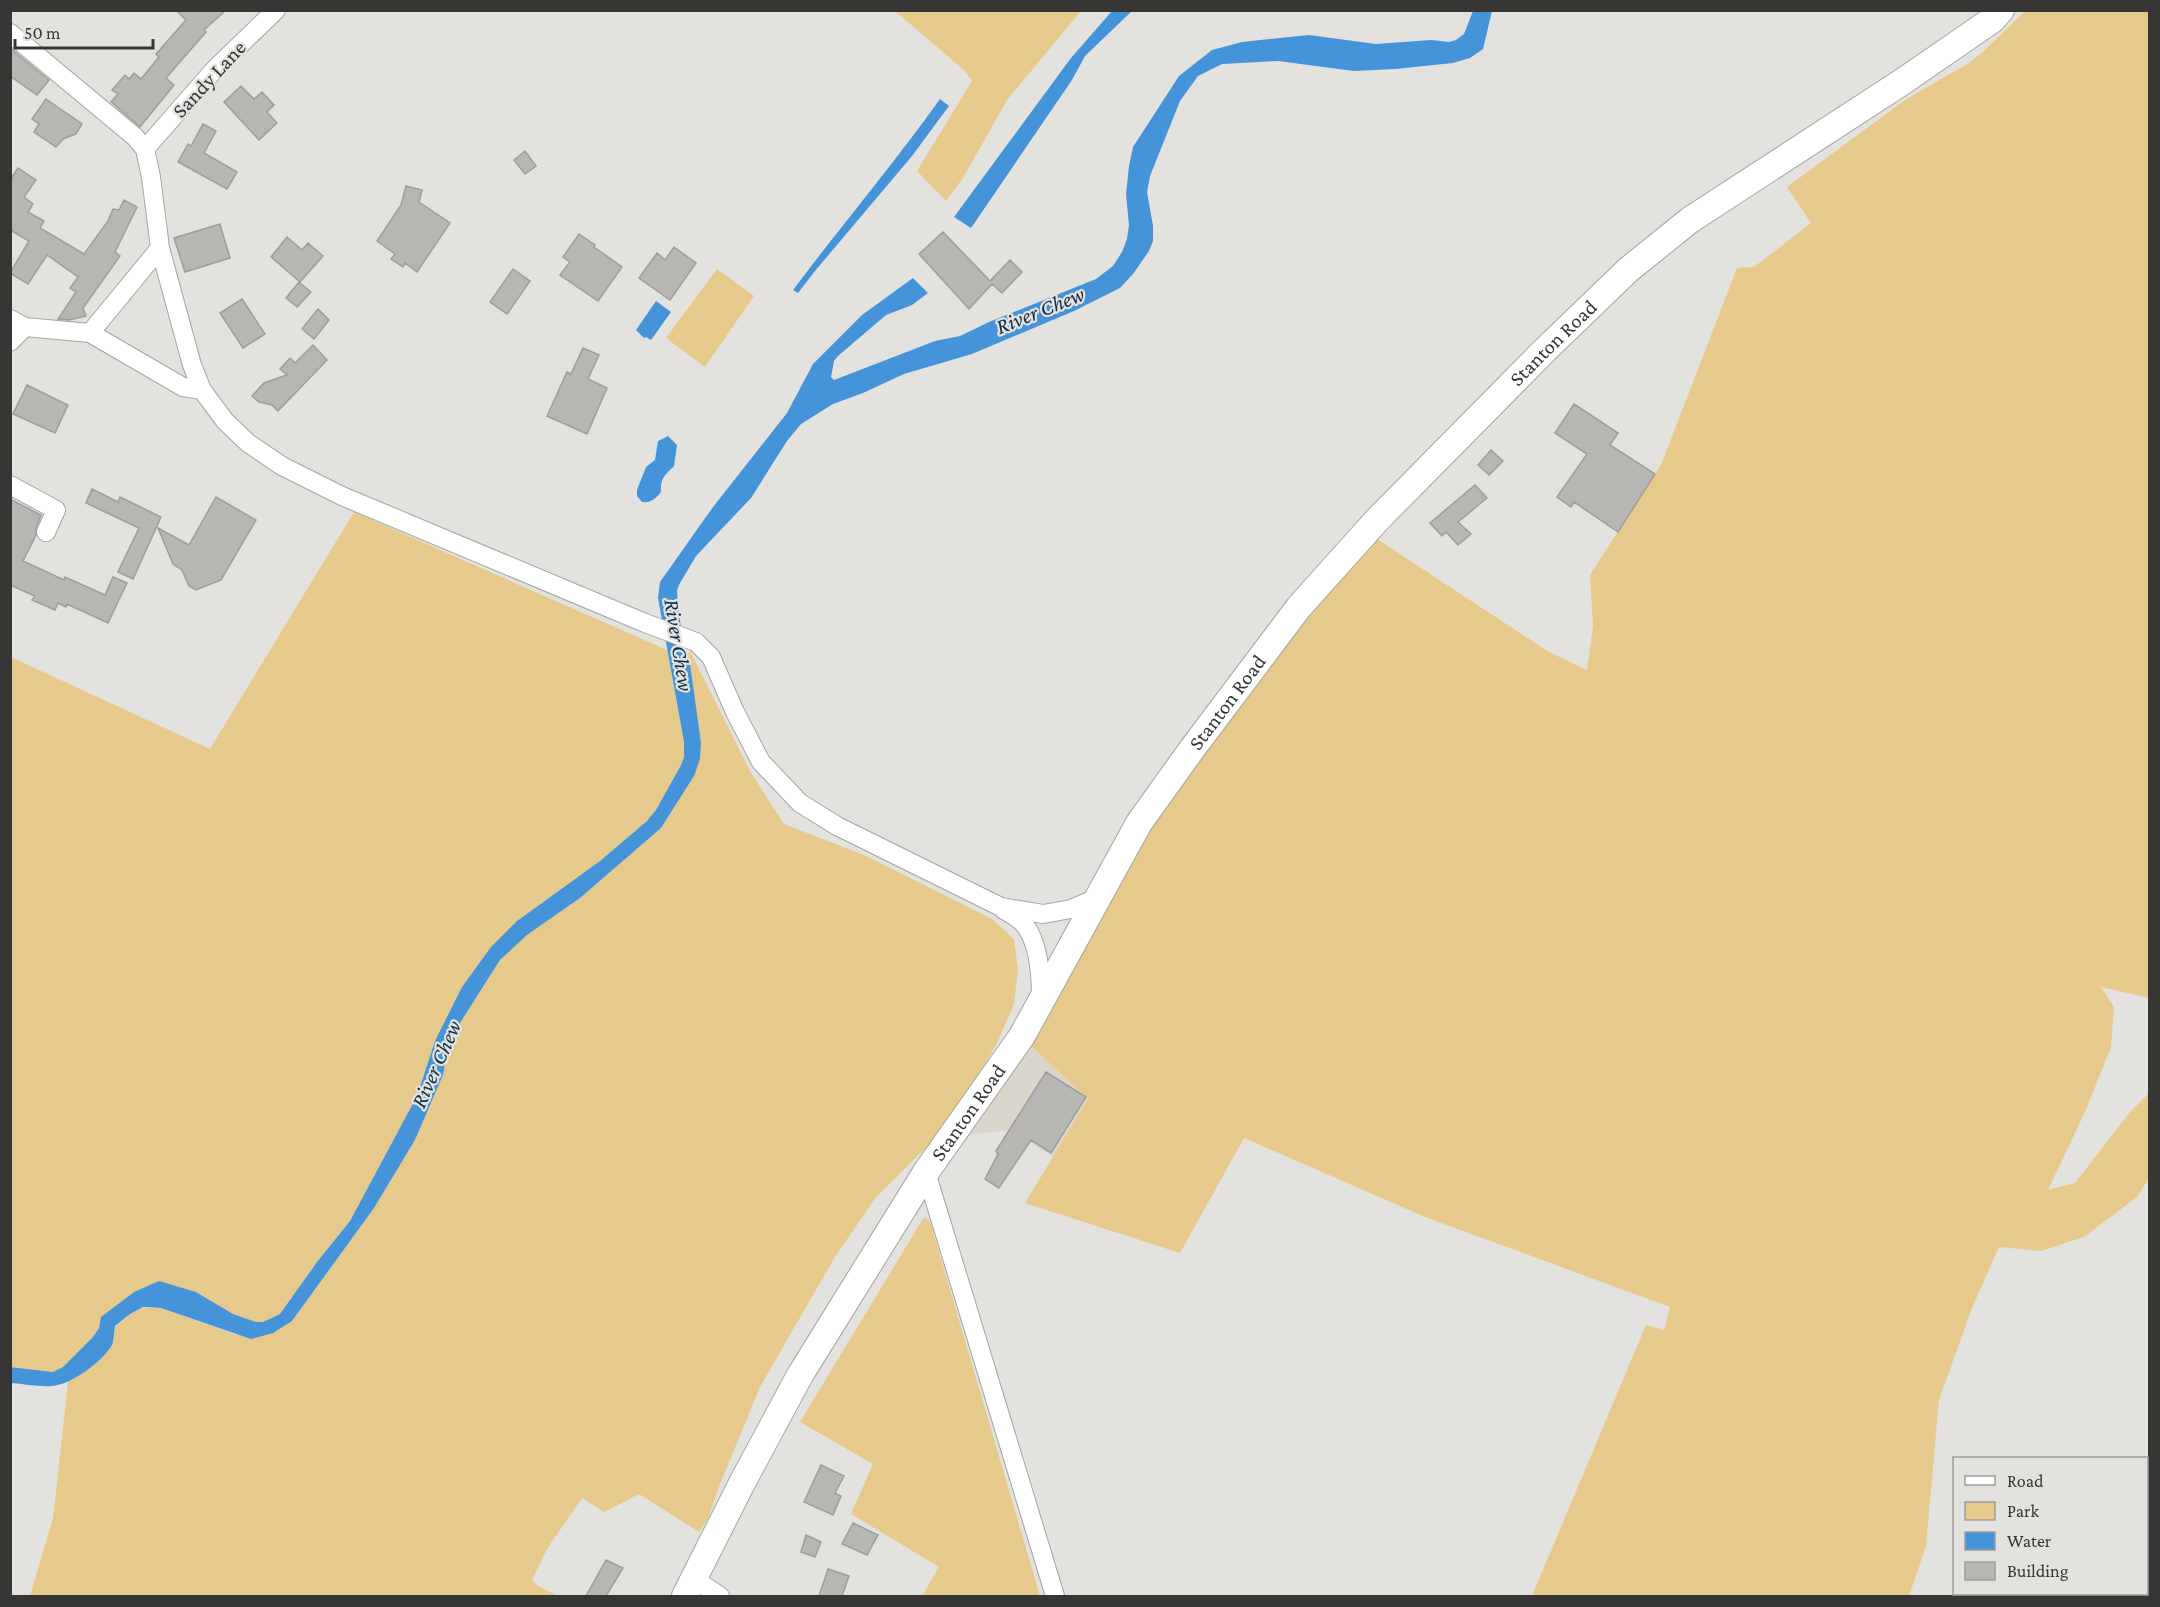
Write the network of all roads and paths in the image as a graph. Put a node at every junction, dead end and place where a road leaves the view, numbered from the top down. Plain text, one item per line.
1 (276, 10) edge
2 (2001, 10) edge
3 (10, 33) edge
4 (145, 149) junction
5 (160, 248) junction
6 (18, 323) edge
7 (90, 333) junction
8 (10, 342) edge
9 (202, 390) junction
10 (10, 485) edge
11 (46, 532) dead end
12 (1097, 898) junction
13 (1000, 907) junction
14 (1041, 1001) junction
15 (926, 1172) junction
16 (690, 1588) edge
17 (720, 1596) edge
18 (1055, 1596) edge

1 - 4 street, Sandy Lane
2 - 12 main road, Stanton Road
3 - 4 street
4 - 5 street
5 - 7 street
5 - 9 street
6 - 7 street
6 - 8 street
7 - 9 street
9 - 13 street
10 - 11 street
12 - 13 street
12 - 14 main road, Stanton Road
13 - 14 street
14 - 15 main road, Stanton Road
15 - 16 main road, Stanton Road
15 - 18 street
16 - 17 street

